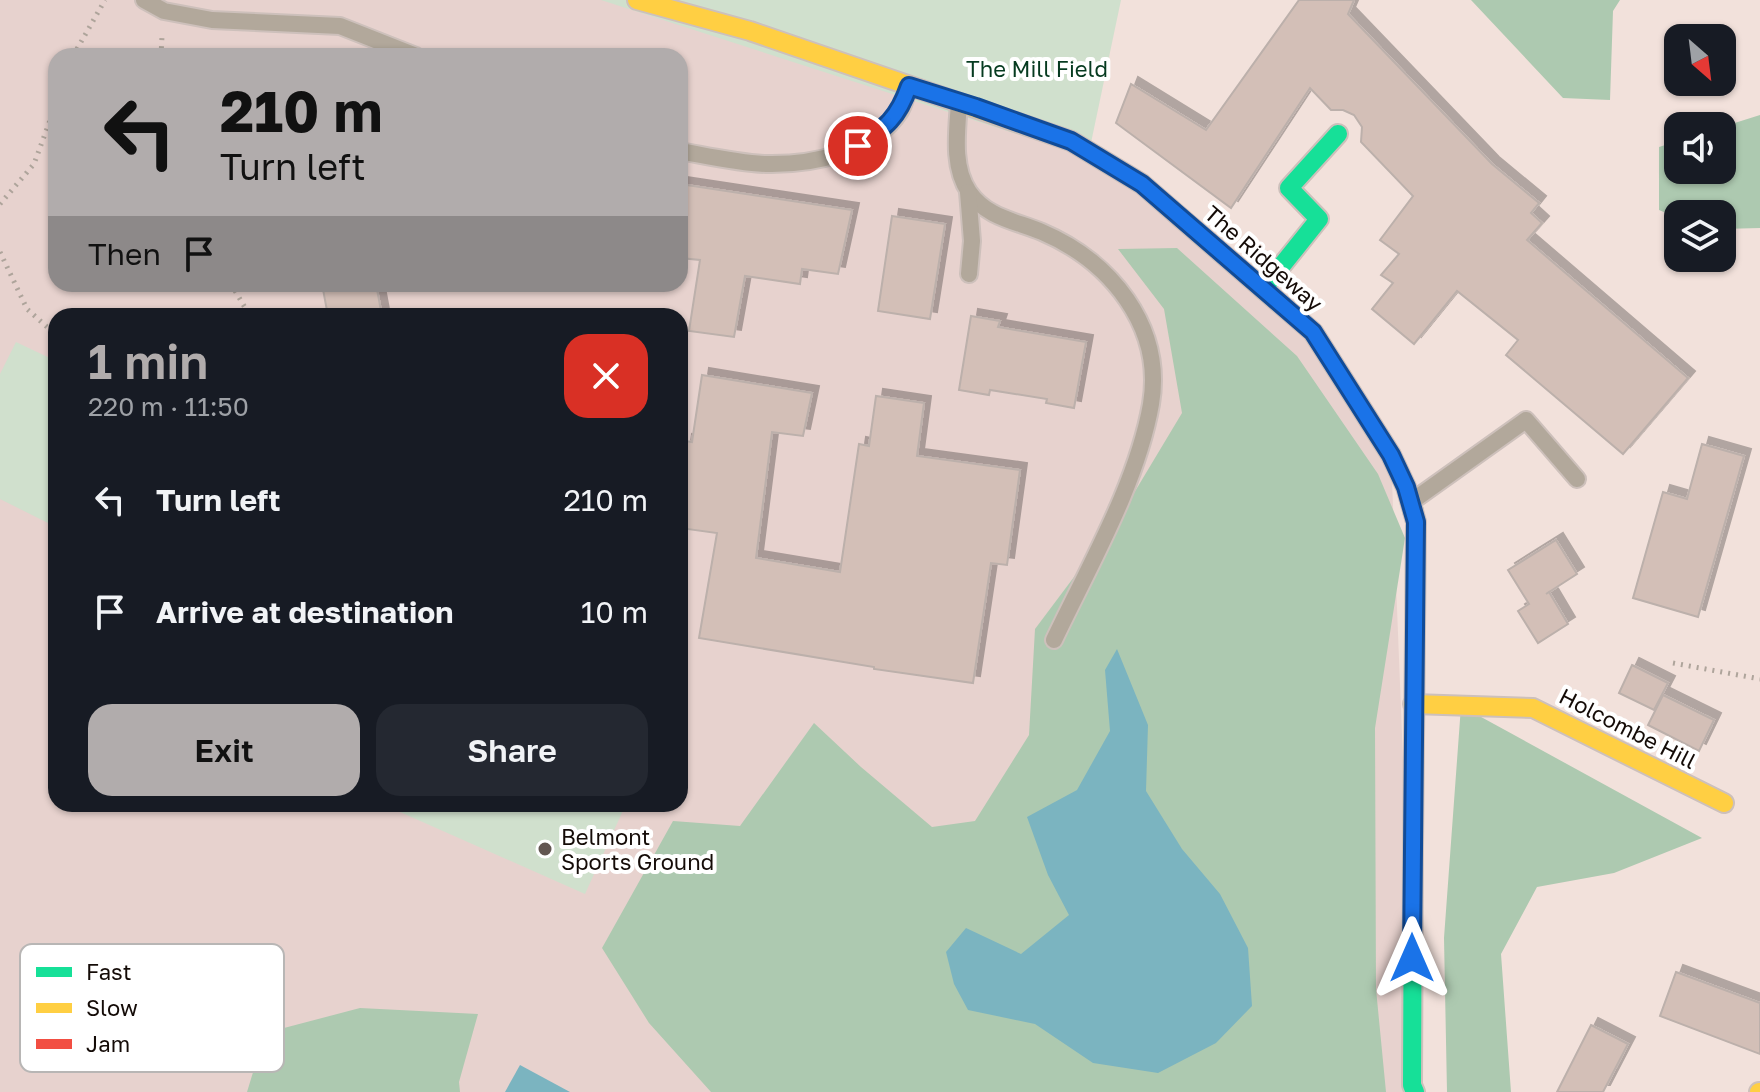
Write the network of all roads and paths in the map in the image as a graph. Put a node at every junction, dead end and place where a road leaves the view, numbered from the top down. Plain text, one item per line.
1 (105, 0) edge
2 (144, 0) edge
3 (637, 0) edge
4 (78, 48) edge
5 (396, 48) edge
6 (909, 86) junction
7 (959, 102) junction
8 (48, 126) edge
9 (1338, 134) dead end
10 (688, 152) edge
11 (968, 191) junction
12 (0, 204) edge
13 (0, 252) edge
14 (969, 274) dead end
15 (1263, 289) junction
16 (48, 328) edge
17 (1577, 479) dead end
18 (1410, 502) junction
19 (1054, 640) dead end
20 (1673, 663) dead end
21 (1760, 679) edge
22 (1413, 704) junction
23 (1724, 803) dead end
24 (1415, 1092) edge

1 - 4 path
2 - 5 lane
3 - 6 main road, The Ridgeway
6 - 7 main road, The Ridgeway
6 - 10 lane
7 - 11 lane
7 - 15 main road, The Ridgeway
8 - 12 path
9 - 15 main road
11 - 14 lane
11 - 19 lane
13 - 16 path
15 - 18 main road, The Ridgeway
17 - 18 lane
18 - 22 main road, The Ridgeway
20 - 21 path
22 - 23 main road, Holcombe Hill
22 - 24 main road, The Ridgeway

